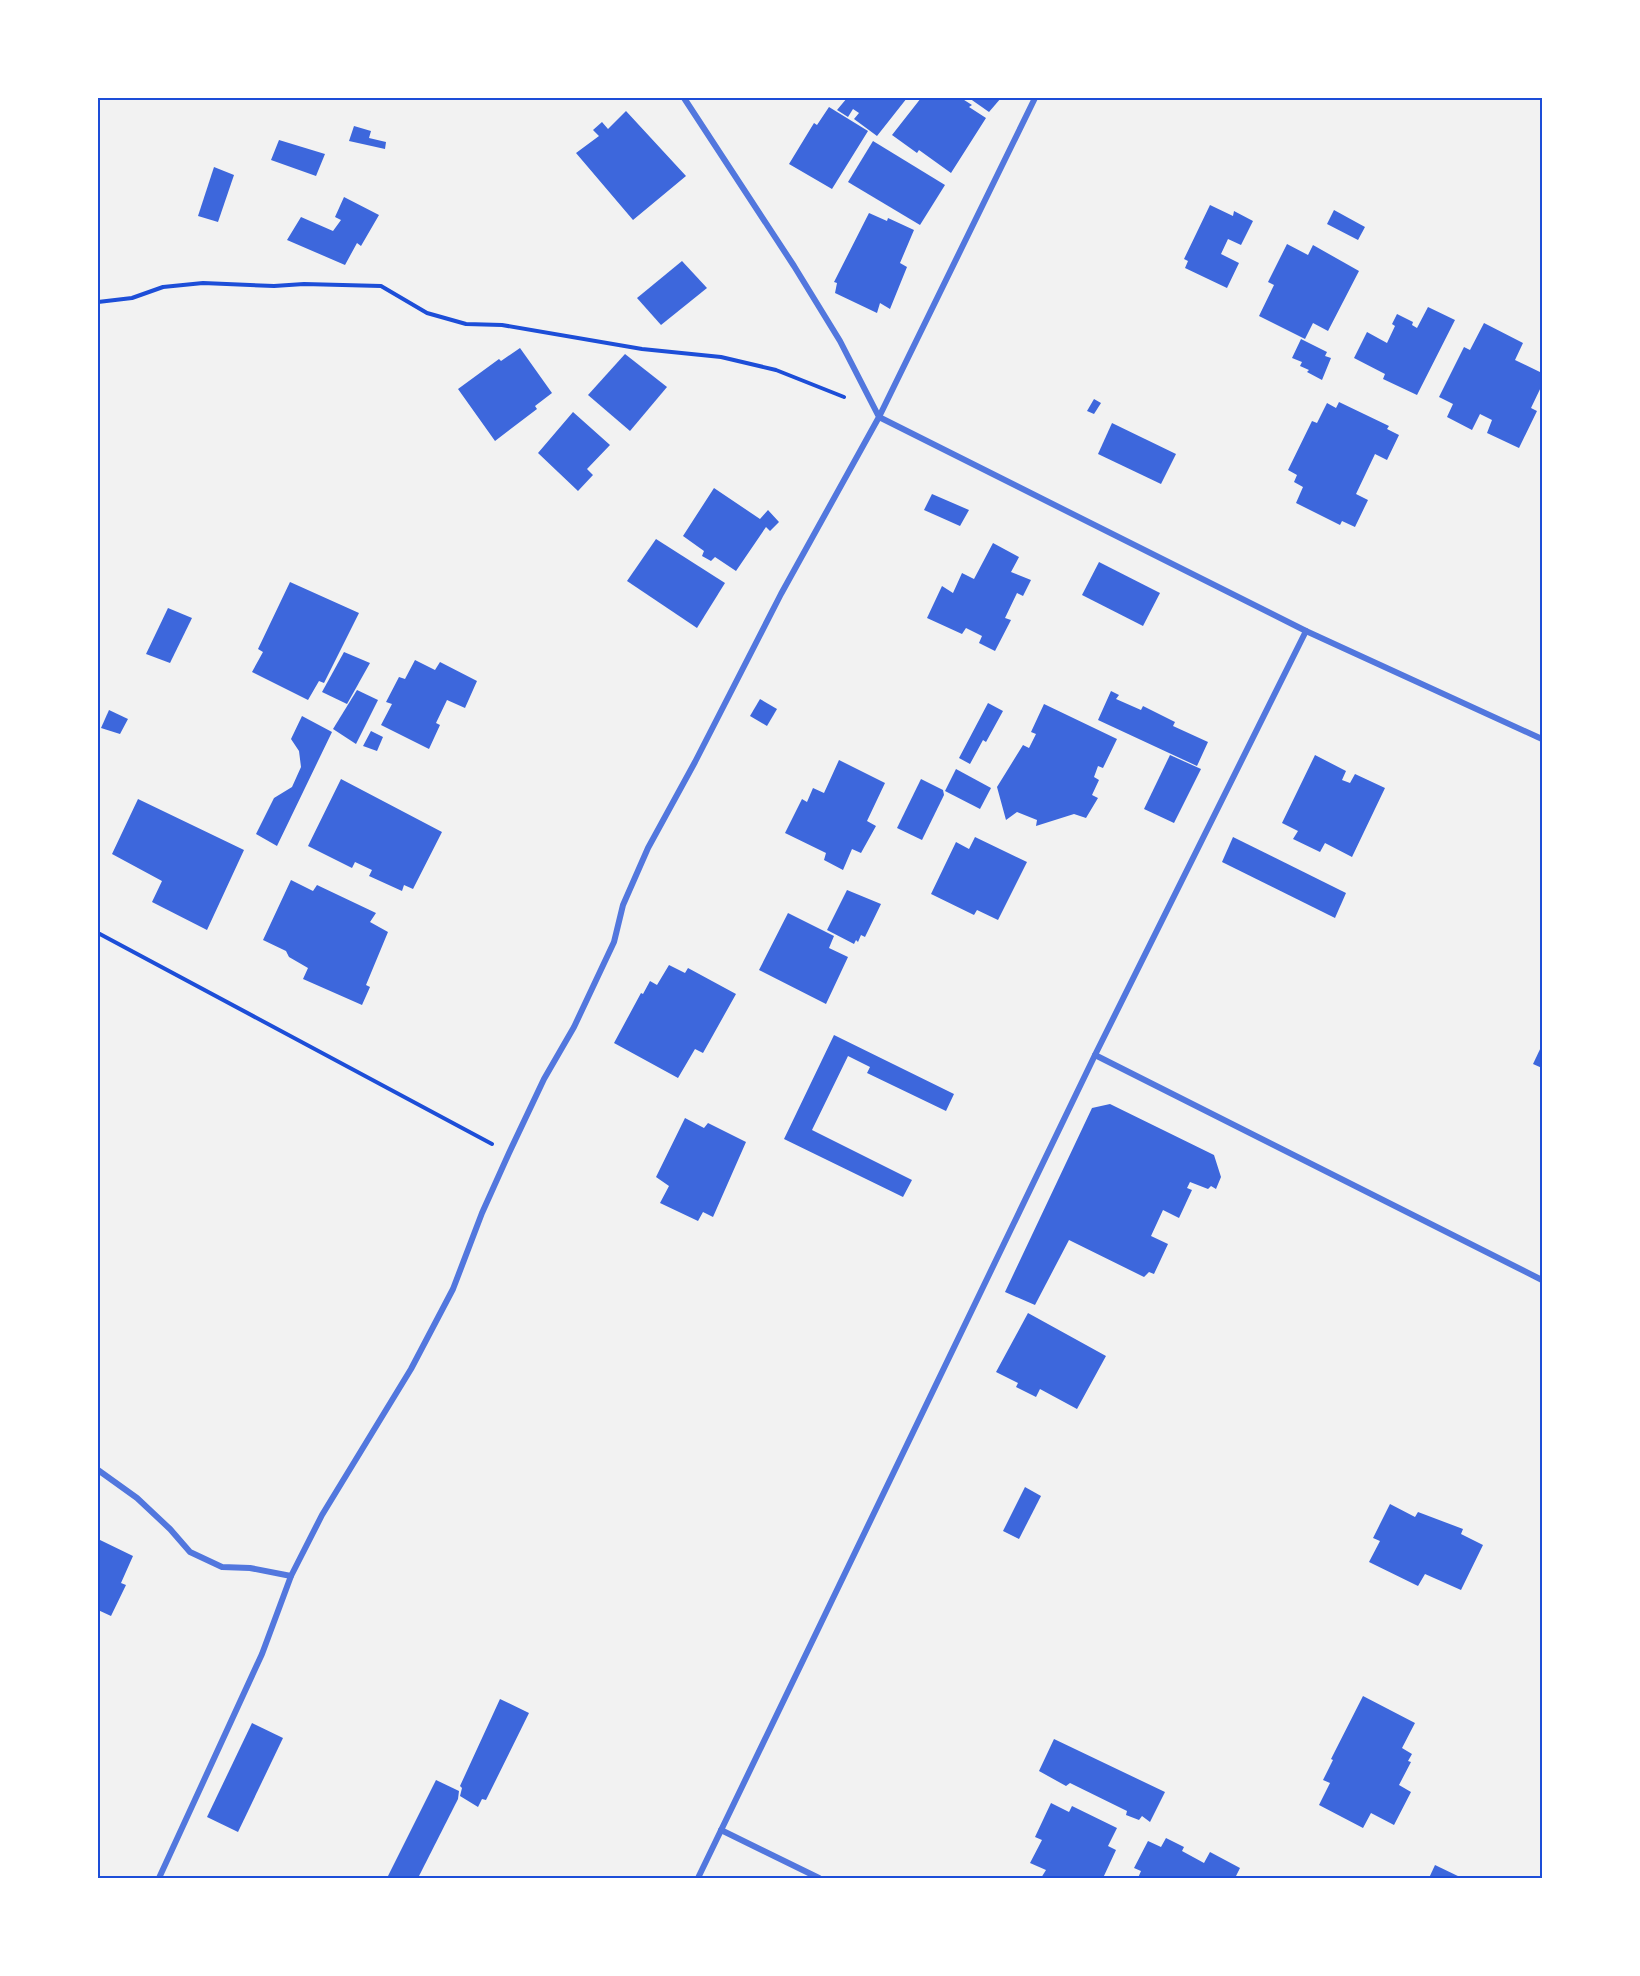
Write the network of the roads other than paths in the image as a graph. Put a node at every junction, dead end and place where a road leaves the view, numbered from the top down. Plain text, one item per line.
1 (684, 98) edge
2 (1035, 98) edge
3 (879, 417) junction
4 (1306, 631) junction
5 (1542, 739) edge
6 (1095, 1055) junction
7 (1542, 1280) edge
8 (98, 1470) edge
9 (291, 1576) junction
10 (721, 1830) junction
11 (159, 1878) edge
12 (698, 1878) edge
13 (819, 1878) edge

1 - 3 street
2 - 3 street
3 - 4 street
3 - 9 street
4 - 5 street
4 - 6 street
6 - 7 street
6 - 10 street
8 - 9 street
9 - 11 street
10 - 12 street
10 - 13 street

